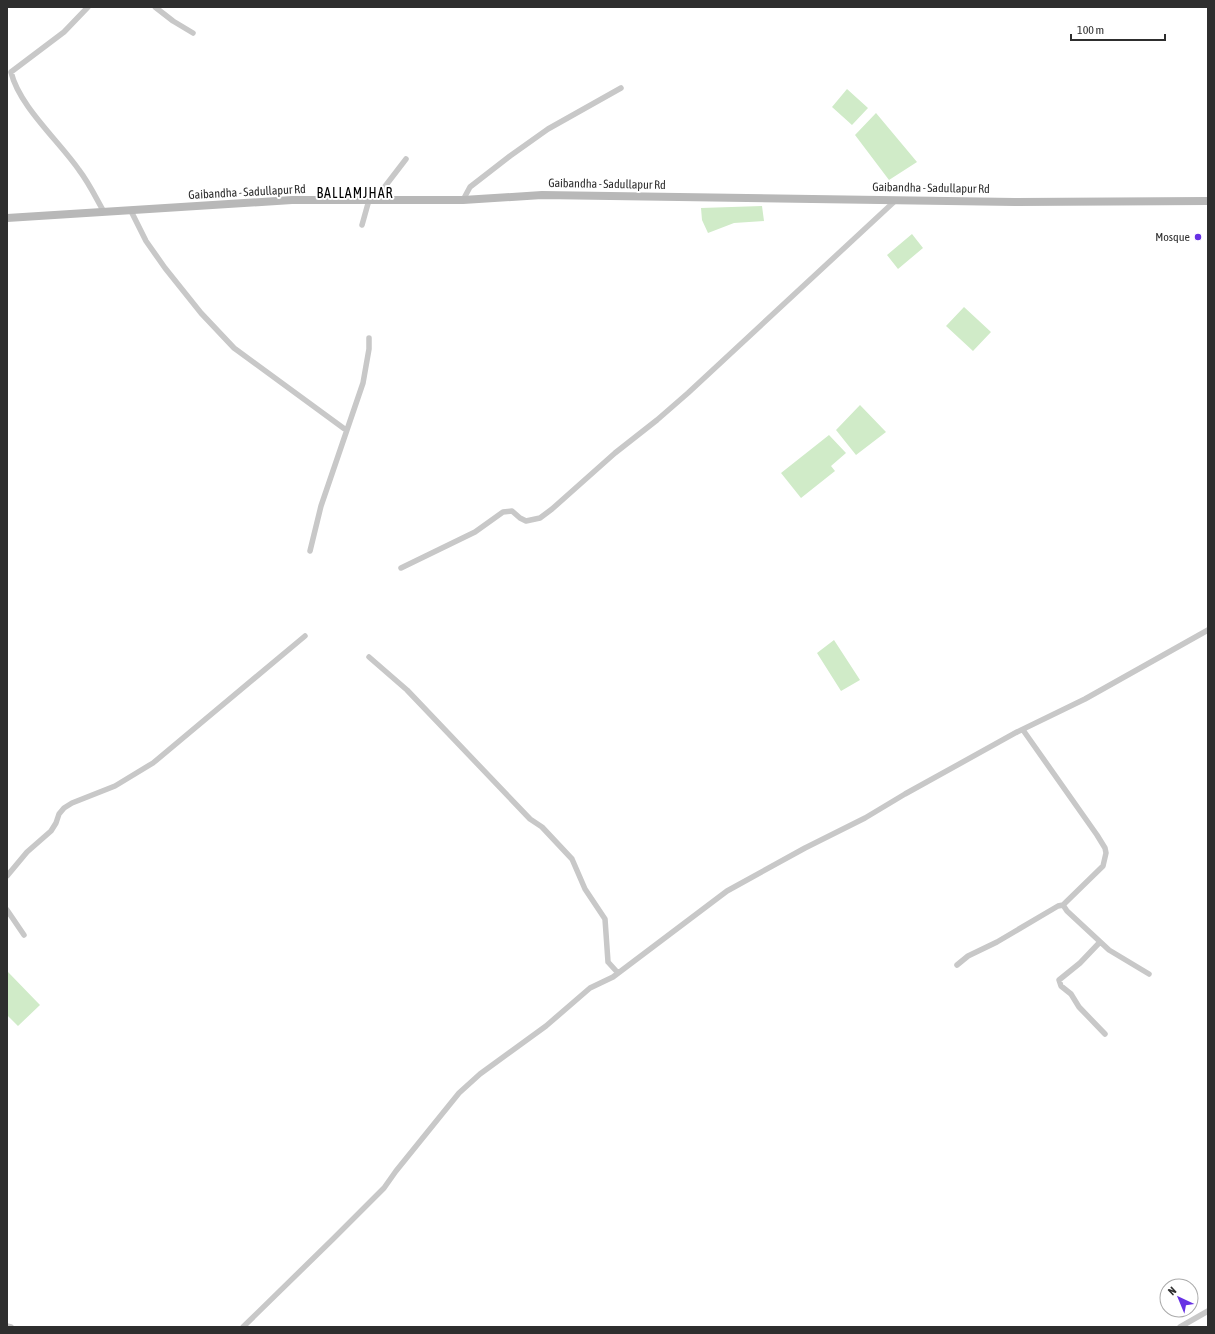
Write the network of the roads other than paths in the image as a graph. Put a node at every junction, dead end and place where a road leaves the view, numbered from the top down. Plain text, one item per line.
1 (88, 7) edge
2 (155, 7) edge
3 (193, 33) dead end
4 (620, 88) dead end
5 (406, 158) dead end
6 (369, 200) junction
7 (380, 200) junction
8 (463, 200) junction
9 (896, 200) junction
10 (1208, 201) edge
11 (131, 211) junction
12 (104, 212) junction
13 (7, 218) edge
14 (362, 225) dead end
15 (369, 338) dead end
16 (346, 430) junction
17 (310, 551) dead end
18 (401, 568) dead end
19 (1208, 630) edge
20 (305, 636) dead end
21 (369, 657) dead end
22 (1023, 730) junction
23 (7, 876) edge
24 (1063, 905) junction
25 (7, 910) edge
26 (24, 935) dead end
27 (1100, 942) junction
28 (957, 965) dead end
29 (618, 973) junction
30 (1149, 974) dead end
31 (1105, 1034) dead end
32 (1208, 1311) edge
33 (7, 1326) edge
34 (11, 1327) edge
35 (243, 1327) edge
36 (1180, 1327) edge

1 - 12 street
2 - 3 street
4 - 8 street
5 - 7 street
6 - 7 main road, Gaibandha - Sadullapur Rd
6 - 11 main road, Gaibandha - Sadullapur Rd
6 - 14 street
7 - 8 main road, Gaibandha - Sadullapur Rd
8 - 9 main road, Gaibandha - Sadullapur Rd
9 - 10 main road, Gaibandha - Sadullapur Rd
9 - 18 street
11 - 12 main road, Gaibandha - Sadullapur Rd
11 - 16 street
12 - 13 main road, Gaibandha - Sadullapur Rd
15 - 16 street
16 - 17 street
19 - 22 street
20 - 23 street
21 - 29 street
22 - 24 street
22 - 29 street
24 - 27 street
24 - 28 street
25 - 26 street
27 - 30 street
27 - 31 street
29 - 35 street
32 - 36 street
33 - 34 street

